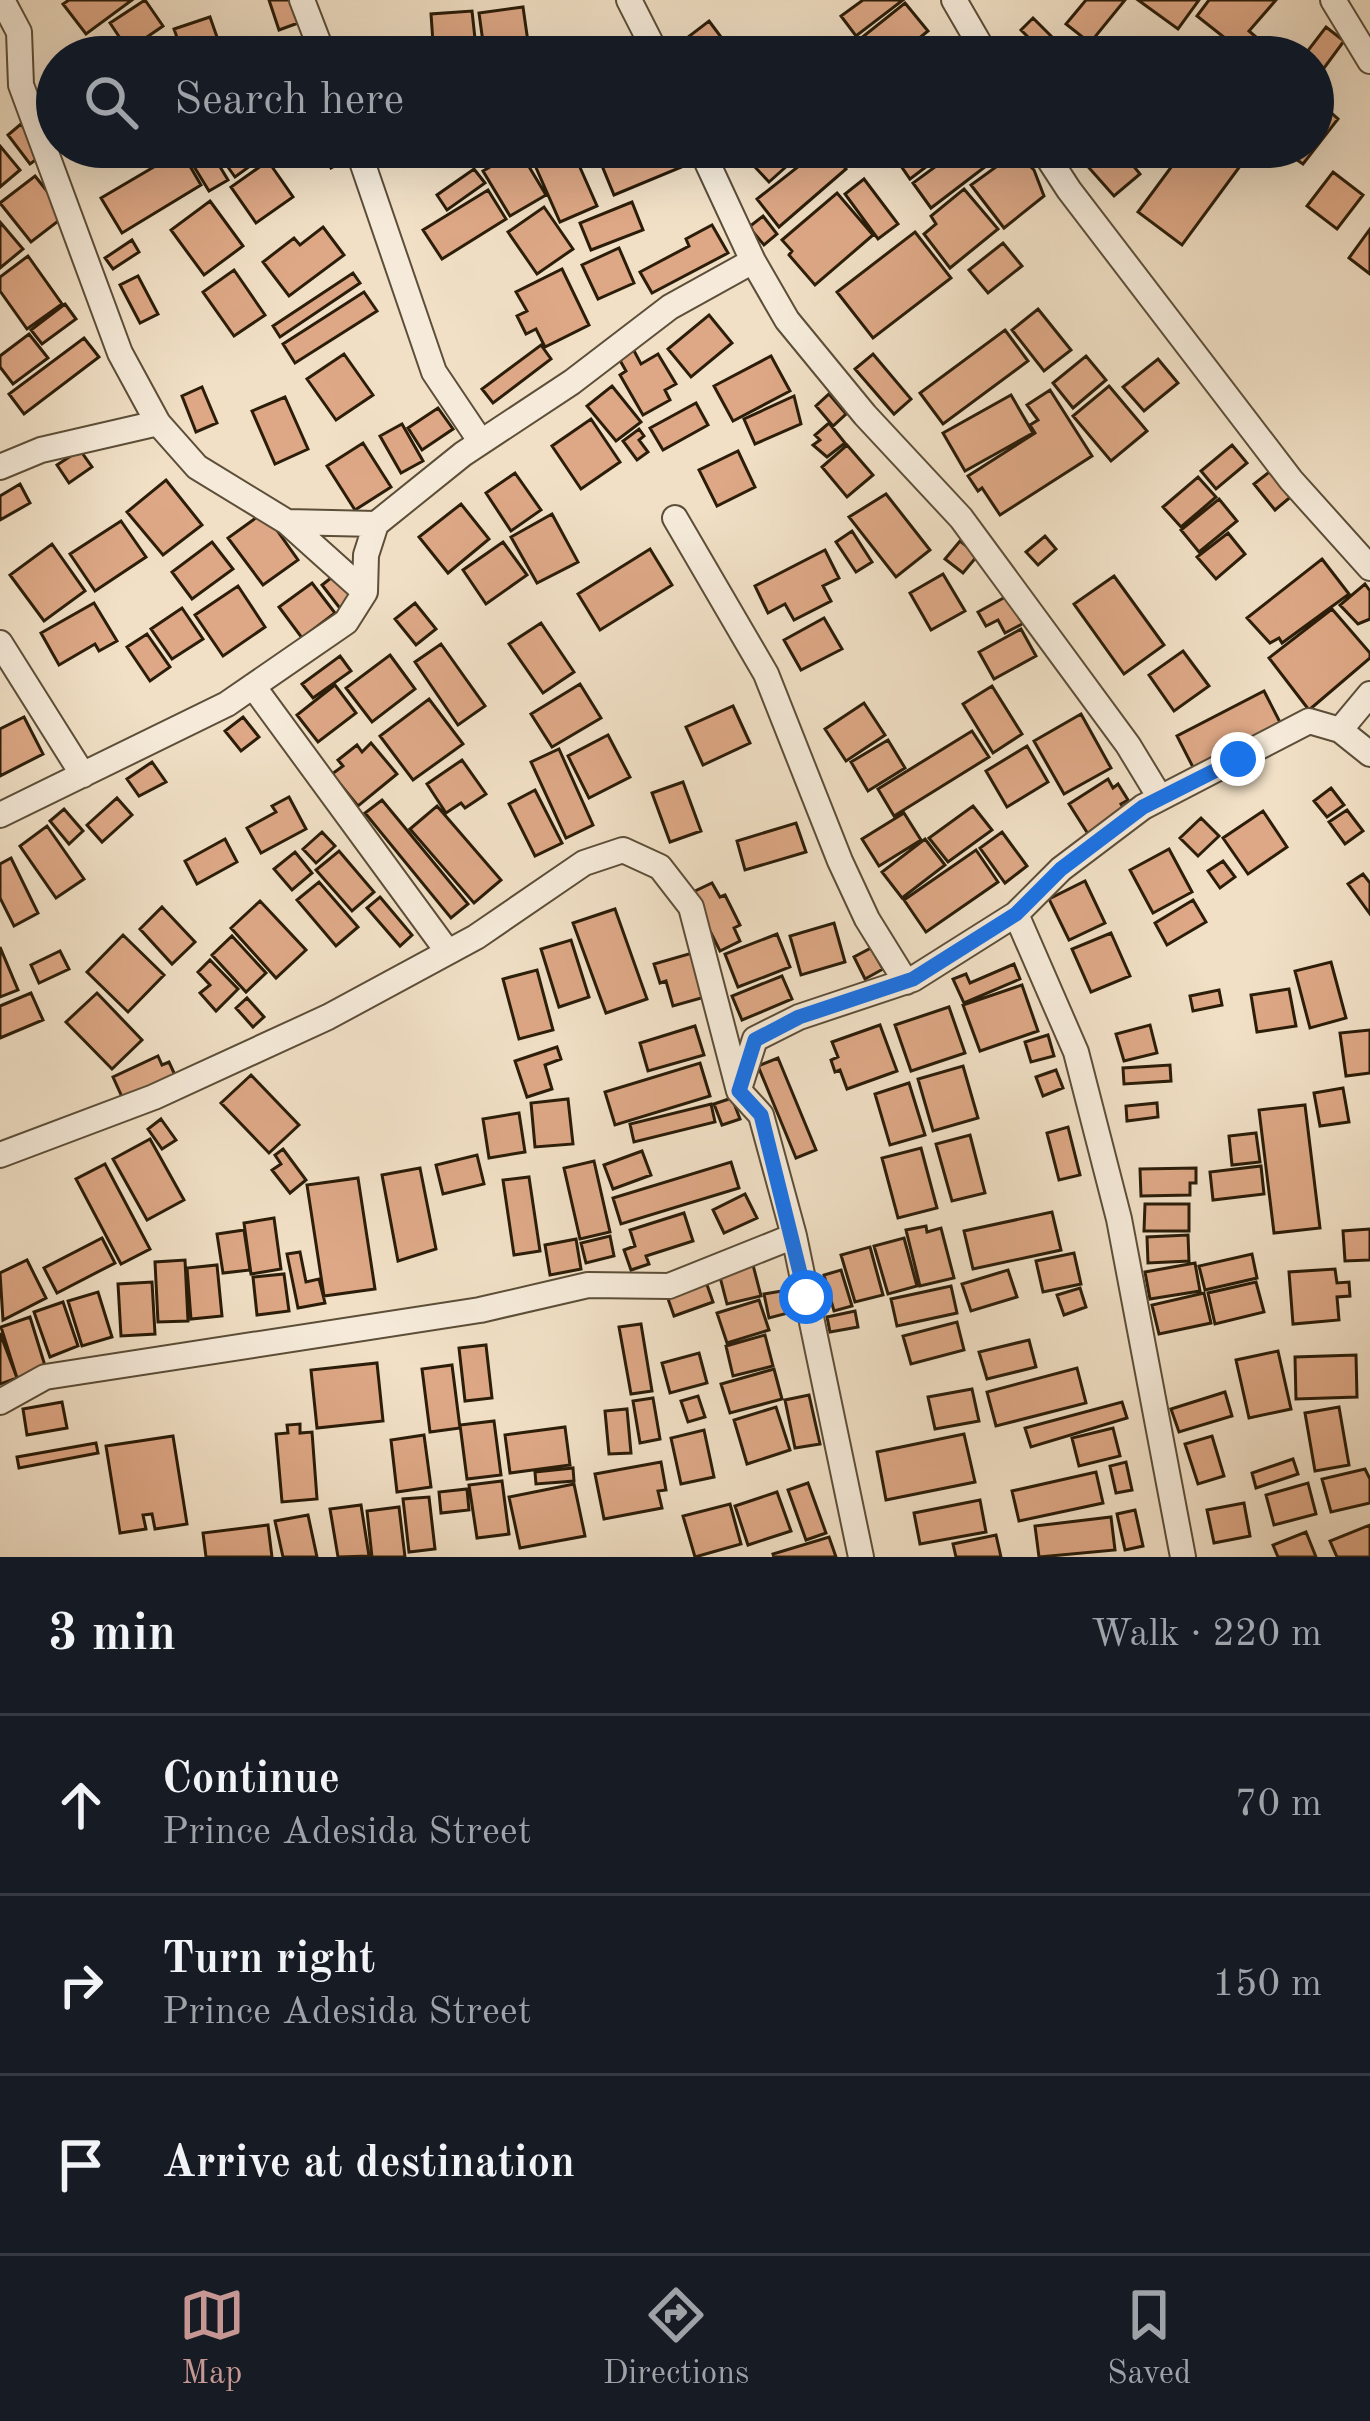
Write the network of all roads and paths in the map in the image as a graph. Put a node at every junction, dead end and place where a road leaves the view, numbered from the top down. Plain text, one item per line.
1 (2, 0) edge
2 (302, 0) edge
3 (629, 0) edge
4 (954, 0) edge
5 (1360, 0) edge
6 (1338, 11) edge
7 (316, 36) edge
8 (647, 36) edge
9 (975, 36) edge
10 (1370, 61) edge
11 (10, 66) edge
12 (36, 126) edge
13 (52, 168) edge
14 (364, 168) edge
15 (710, 168) edge
16 (1055, 168) edge
17 (753, 261) junction
18 (158, 423) junction
19 (481, 442) junction
20 (0, 467) edge
21 (675, 518) dead end
22 (287, 522) junction
23 (376, 524) junction
24 (1370, 568) edge
25 (364, 592) junction
26 (0, 643) edge
27 (253, 686) junction
28 (1370, 694) edge
29 (1340, 730) junction
30 (1370, 754) edge
31 (83, 775) junction
32 (1160, 796) junction
33 (0, 815) edge
34 (1016, 914) junction
35 (448, 952) junction
36 (906, 982) junction
37 (739, 1091) junction
38 (0, 1155) edge
39 (794, 1236) junction
40 (0, 1402) edge
41 (861, 1557) edge
42 (1183, 1557) edge

1 - 11 street
2 - 7 street
3 - 8 street
4 - 9 street
5 - 6 street
6 - 10 street
11 - 12 street
13 - 18 street
14 - 19 street
15 - 17 street
16 - 24 street
17 - 19 street
17 - 32 street
18 - 20 street
18 - 22 street
19 - 23 street
21 - 36 street
22 - 23 street
22 - 25 street
23 - 25 street
25 - 27 street
26 - 31 street
27 - 31 street
27 - 35 street
28 - 29 street
29 - 30 street
29 - 32 street
31 - 33 street
32 - 34 street
34 - 36 street
34 - 42 street
35 - 37 street
35 - 38 street
36 - 37 street
37 - 39 street
39 - 40 street
39 - 41 street

